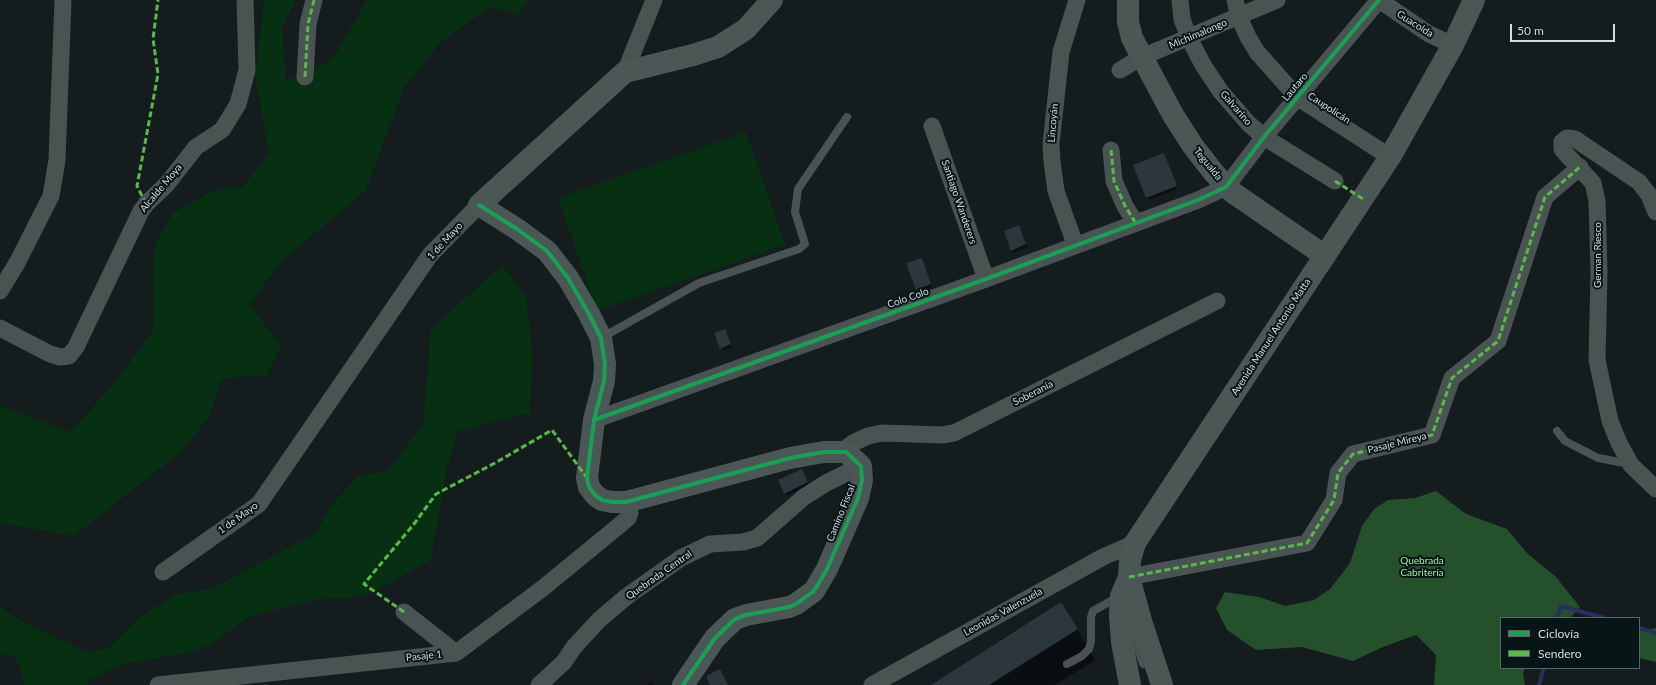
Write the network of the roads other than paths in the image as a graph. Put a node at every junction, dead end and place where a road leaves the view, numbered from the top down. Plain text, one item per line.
1 (63, 0) edge
2 (245, 0) edge
3 (314, 0) edge
4 (654, 0) edge
5 (772, 0) edge
6 (1077, 0) edge
7 (1128, 0) edge
8 (1180, 0) edge
9 (1235, 0) edge
10 (1277, 0) edge
11 (1379, 0) edge
12 (1474, 0) edge
13 (1239, 17) junction
14 (1189, 38) junction
15 (1453, 46) junction
16 (1142, 57) junction
17 (1120, 70) dead end
18 (624, 72) junction
19 (305, 77) dead end
20 (1297, 97) junction
21 (847, 117) dead end
22 (932, 126) dead end
23 (1264, 137) junction
24 (1111, 150) dead end
25 (1390, 157) junction
26 (1580, 167) junction
27 (1335, 181) dead end
28 (1226, 187) junction
29 (479, 205) junction
30 (1656, 212) edge
31 (1135, 222) junction
32 (1075, 244) junction
33 (1325, 256) junction
34 (986, 279) junction
35 (0, 291) edge
36 (1217, 301) dead end
37 (0, 328) edge
38 (601, 338) junction
39 (594, 420) junction
40 (1557, 431) dead end
41 (842, 451) junction
42 (1631, 465) junction
43 (861, 466) junction
44 (1656, 490) edge
45 (626, 502) junction
46 (1135, 543) junction
47 (163, 572) dead end
48 (1125, 586) junction
49 (404, 612) dead end
50 (456, 653) junction
51 (1067, 664) dead end
52 (1139, 671) edge
53 (158, 685) edge
54 (539, 685) edge
55 (683, 685) edge
56 (872, 685) edge
57 (1162, 685) edge

1 - 35 street
2 - 37 street, Alcalde Moya
3 - 19 street
4 - 18 street
5 - 18 street, 1 de Mayo
6 - 32 street, Lincoyán
7 - 16 street, Tegualda
8 - 14 street, Galvarino
9 - 13 street, Caupolicán
10 - 13 street, Michimalongo
11 - 15 street, Guacolda
11 - 20 street, Lautaro
12 - 15 street, Avenida Manuel Antonio Matta
13 - 14 street, Michimalongo
13 - 20 street, Caupolicán
14 - 16 street, Michimalongo
14 - 23 street, Galvarino
15 - 25 street, Avenida Manuel Antonio Matta
16 - 17 street, Michimalongo
16 - 28 street, Tegualda
18 - 29 street, 1 de Mayo
20 - 23 street, Lautaro
20 - 25 street, Caupolicán
21 - 38 lane
22 - 34 street, Santiago Wanderers
23 - 27 street, Galvarino
23 - 28 street, Lautaro
24 - 31 street
25 - 33 street, Avenida Manuel Antonio Matta
26 - 30 street, German Riesco
26 - 42 street, German Riesco
26 - 48 street, Pasaje Mireya
28 - 31 street, Colo Colo
28 - 33 street, Tegualda
29 - 38 street
29 - 47 street, 1 de Mayo
31 - 32 street, Colo Colo
32 - 34 street, Colo Colo
33 - 46 street, Avenida Manuel Antonio Matta
34 - 39 street, Colo Colo
36 - 41 street, Soberanía
38 - 39 street
39 - 45 street
40 - 42 lane
41 - 43 street
41 - 45 street
42 - 44 street, German Riesco
43 - 54 street, Quebrada Central
43 - 55 street, Camino Fiscal
45 - 50 street, Pasaje 1
46 - 48 street, Avenida Manuel Antonio Matta
46 - 56 street, Leonidas Valenzuela
48 - 51 lane
48 - 52 street, Avenida Manuel Antonio Matta
48 - 52 street
49 - 50 street
50 - 53 street, Pasaje 1
52 - 57 street, Avenida Manuel Antonio Matta

